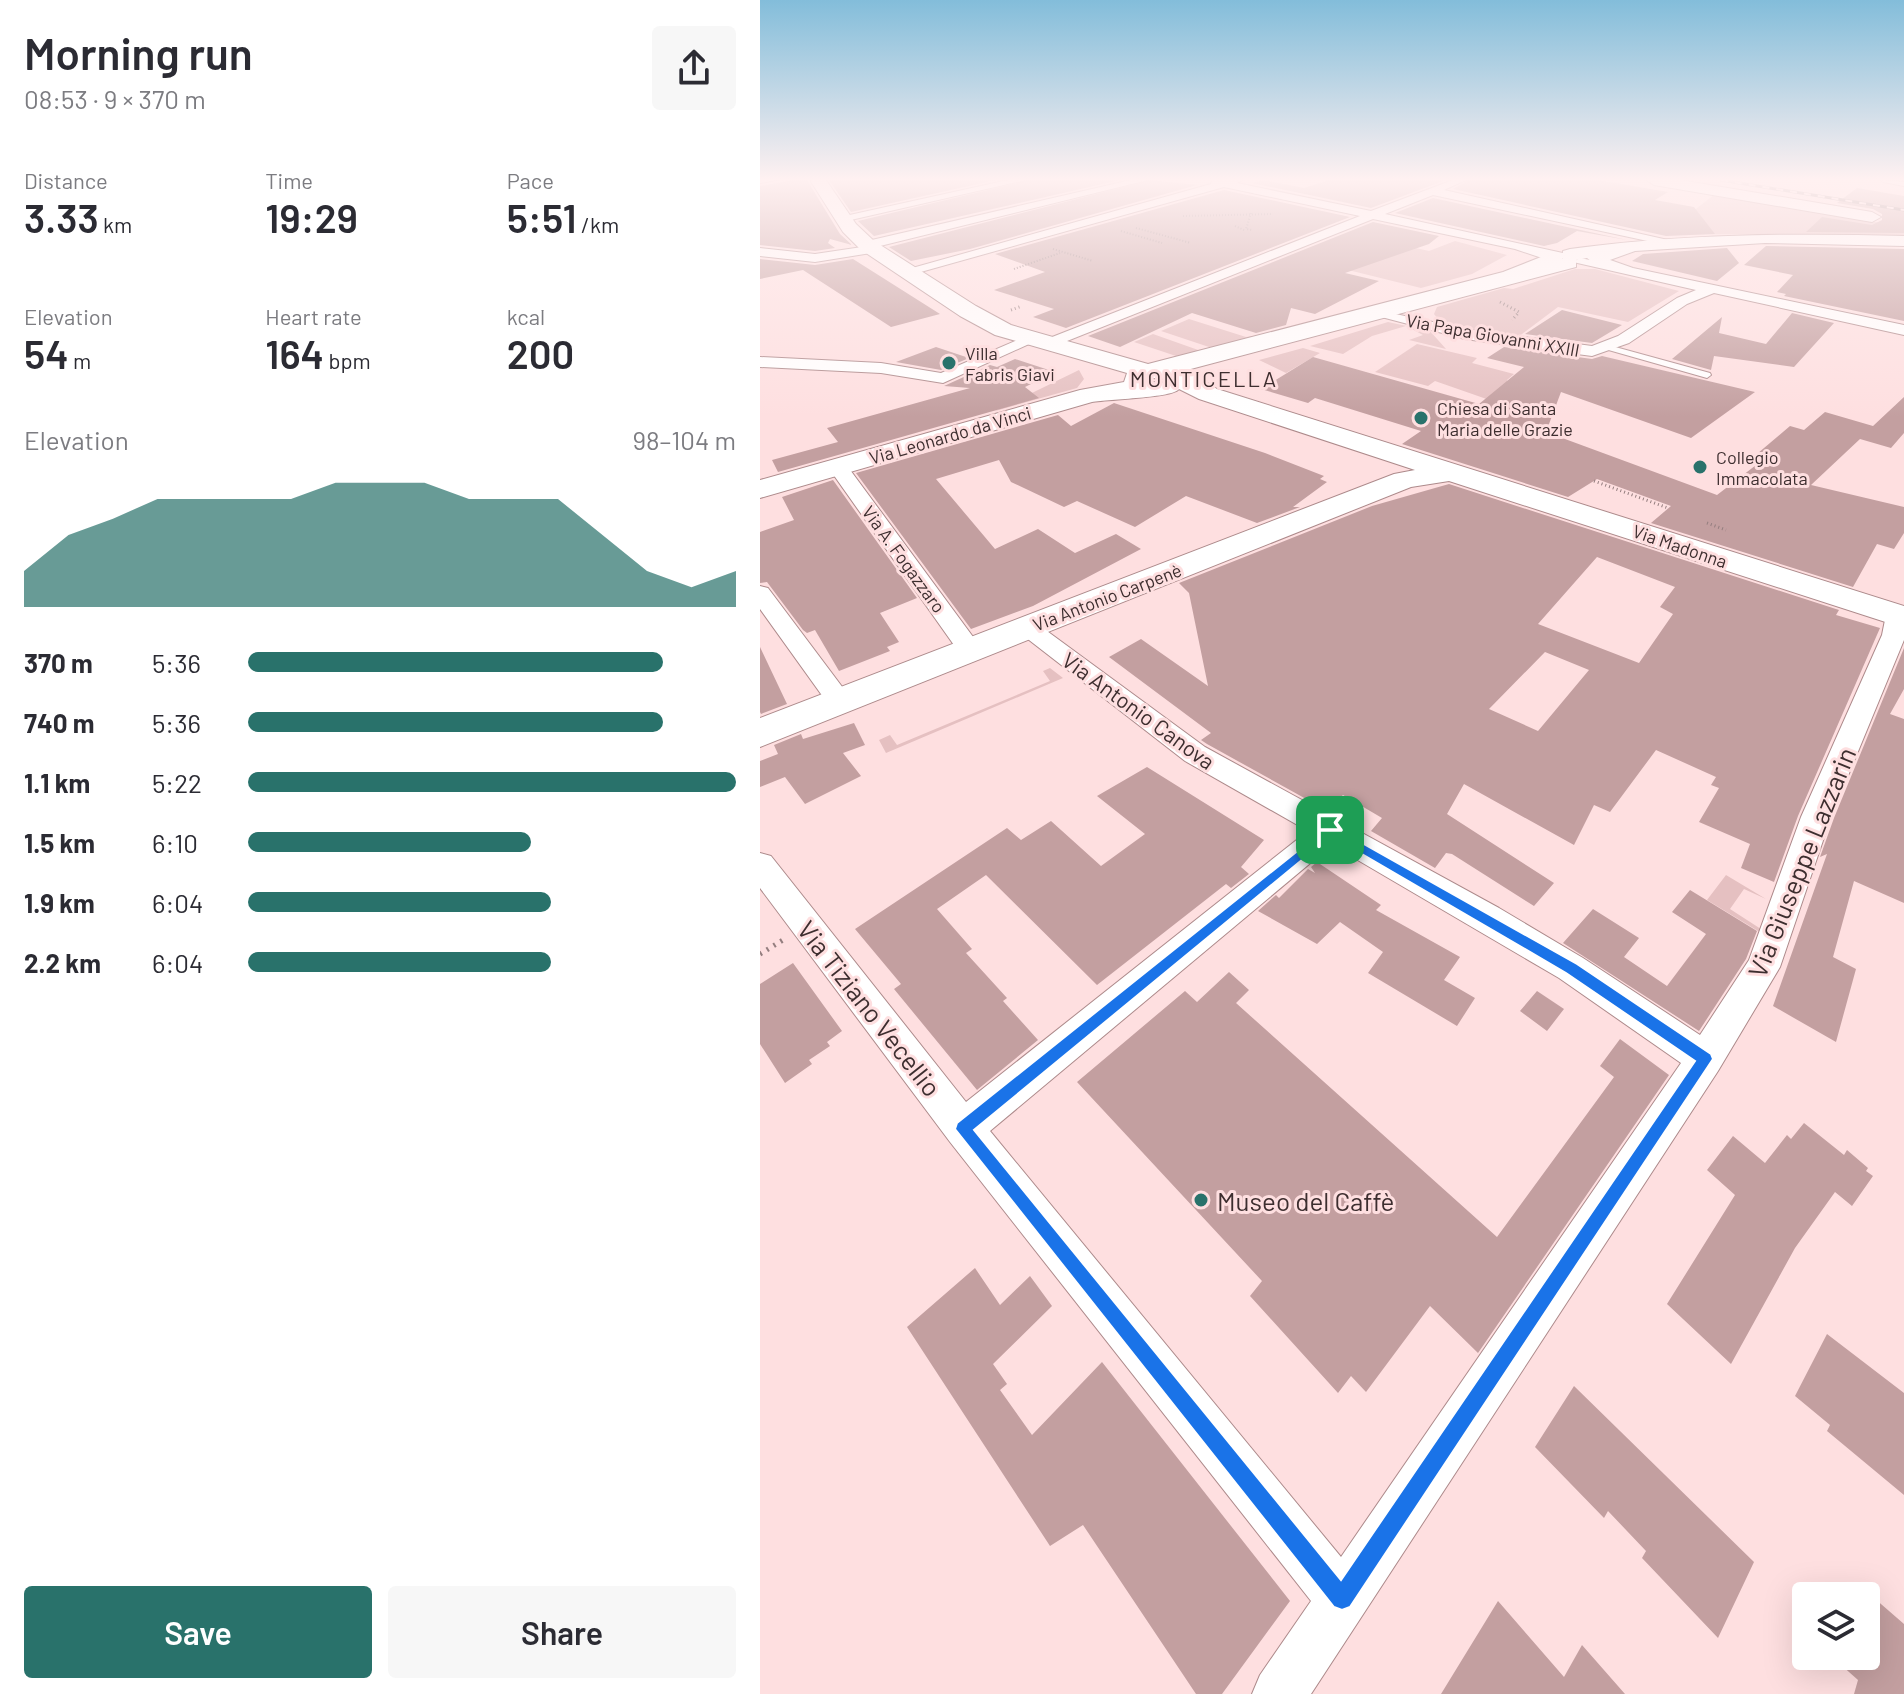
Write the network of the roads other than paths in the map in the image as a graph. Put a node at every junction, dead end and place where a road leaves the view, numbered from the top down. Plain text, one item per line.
1 (886, 259) edge
2 (953, 259) edge
3 (1258, 259) edge
4 (1570, 259) joint
5 (905, 272) junction
6 (1676, 281) junction
7 (1715, 289) junction
8 (1689, 295) junction
9 (1377, 314) junction
10 (1904, 330) edge
11 (1040, 341) junction
12 (1608, 347) junction
13 (760, 362) edge
14 (1707, 375) dead end
15 (1159, 379) junction
16 (838, 467) junction
17 (1404, 468) junction
18 (1457, 472) joint
19 (760, 489) edge
20 (760, 593) edge
21 (1901, 616) edge
22 (1028, 628) junction
23 (970, 650) junction
24 (840, 702) junction
25 (760, 733) edge
26 (1330, 830) junction
27 (760, 865) edge
28 (1705, 1059) junction
29 (963, 1129) junction
30 (1342, 1599) junction
31 (1279, 1694) edge

1 - 5 street
2 - 5 street
3 - 11 street
4 - 6 street
4 - 9 street, Via Papa Giovanni XXIII
5 - 11 street
6 - 7 street
6 - 8 street
7 - 8 street, Via Papa Giovanni XXIII
7 - 10 street
8 - 12 street, Via Papa Giovanni XXIII
9 - 12 street, Via Papa Giovanni XXIII
9 - 15 street, Via Papa Giovanni XXIII
11 - 13 street
11 - 15 street
12 - 14 lane
15 - 16 street, Via Leonardo da Vinci
15 - 17 street
16 - 19 street, Via Leonardo da Vinci
16 - 23 street, Via A. Fogazzaro
17 - 18 street, Via Antonio Carpenè
17 - 22 street, Via Antonio Carpenè
18 - 21 street, Via Madonna
20 - 24 street
21 - 28 street, Via Giuseppe Lazzarin
22 - 23 street, Via Antonio Carpenè
22 - 26 street, Via Antonio Canova
23 - 24 street, Via Antonio Carpenè
24 - 25 street, Via Antonio Carpenè
26 - 28 street, Via Antonio Canova
26 - 29 street
27 - 29 street, Via Tiziano Vecellio
28 - 30 street, Via Giuseppe Lazzarin
29 - 30 street, Via Tiziano Vecellio
30 - 31 street, Via Giuseppe Lazzarin

